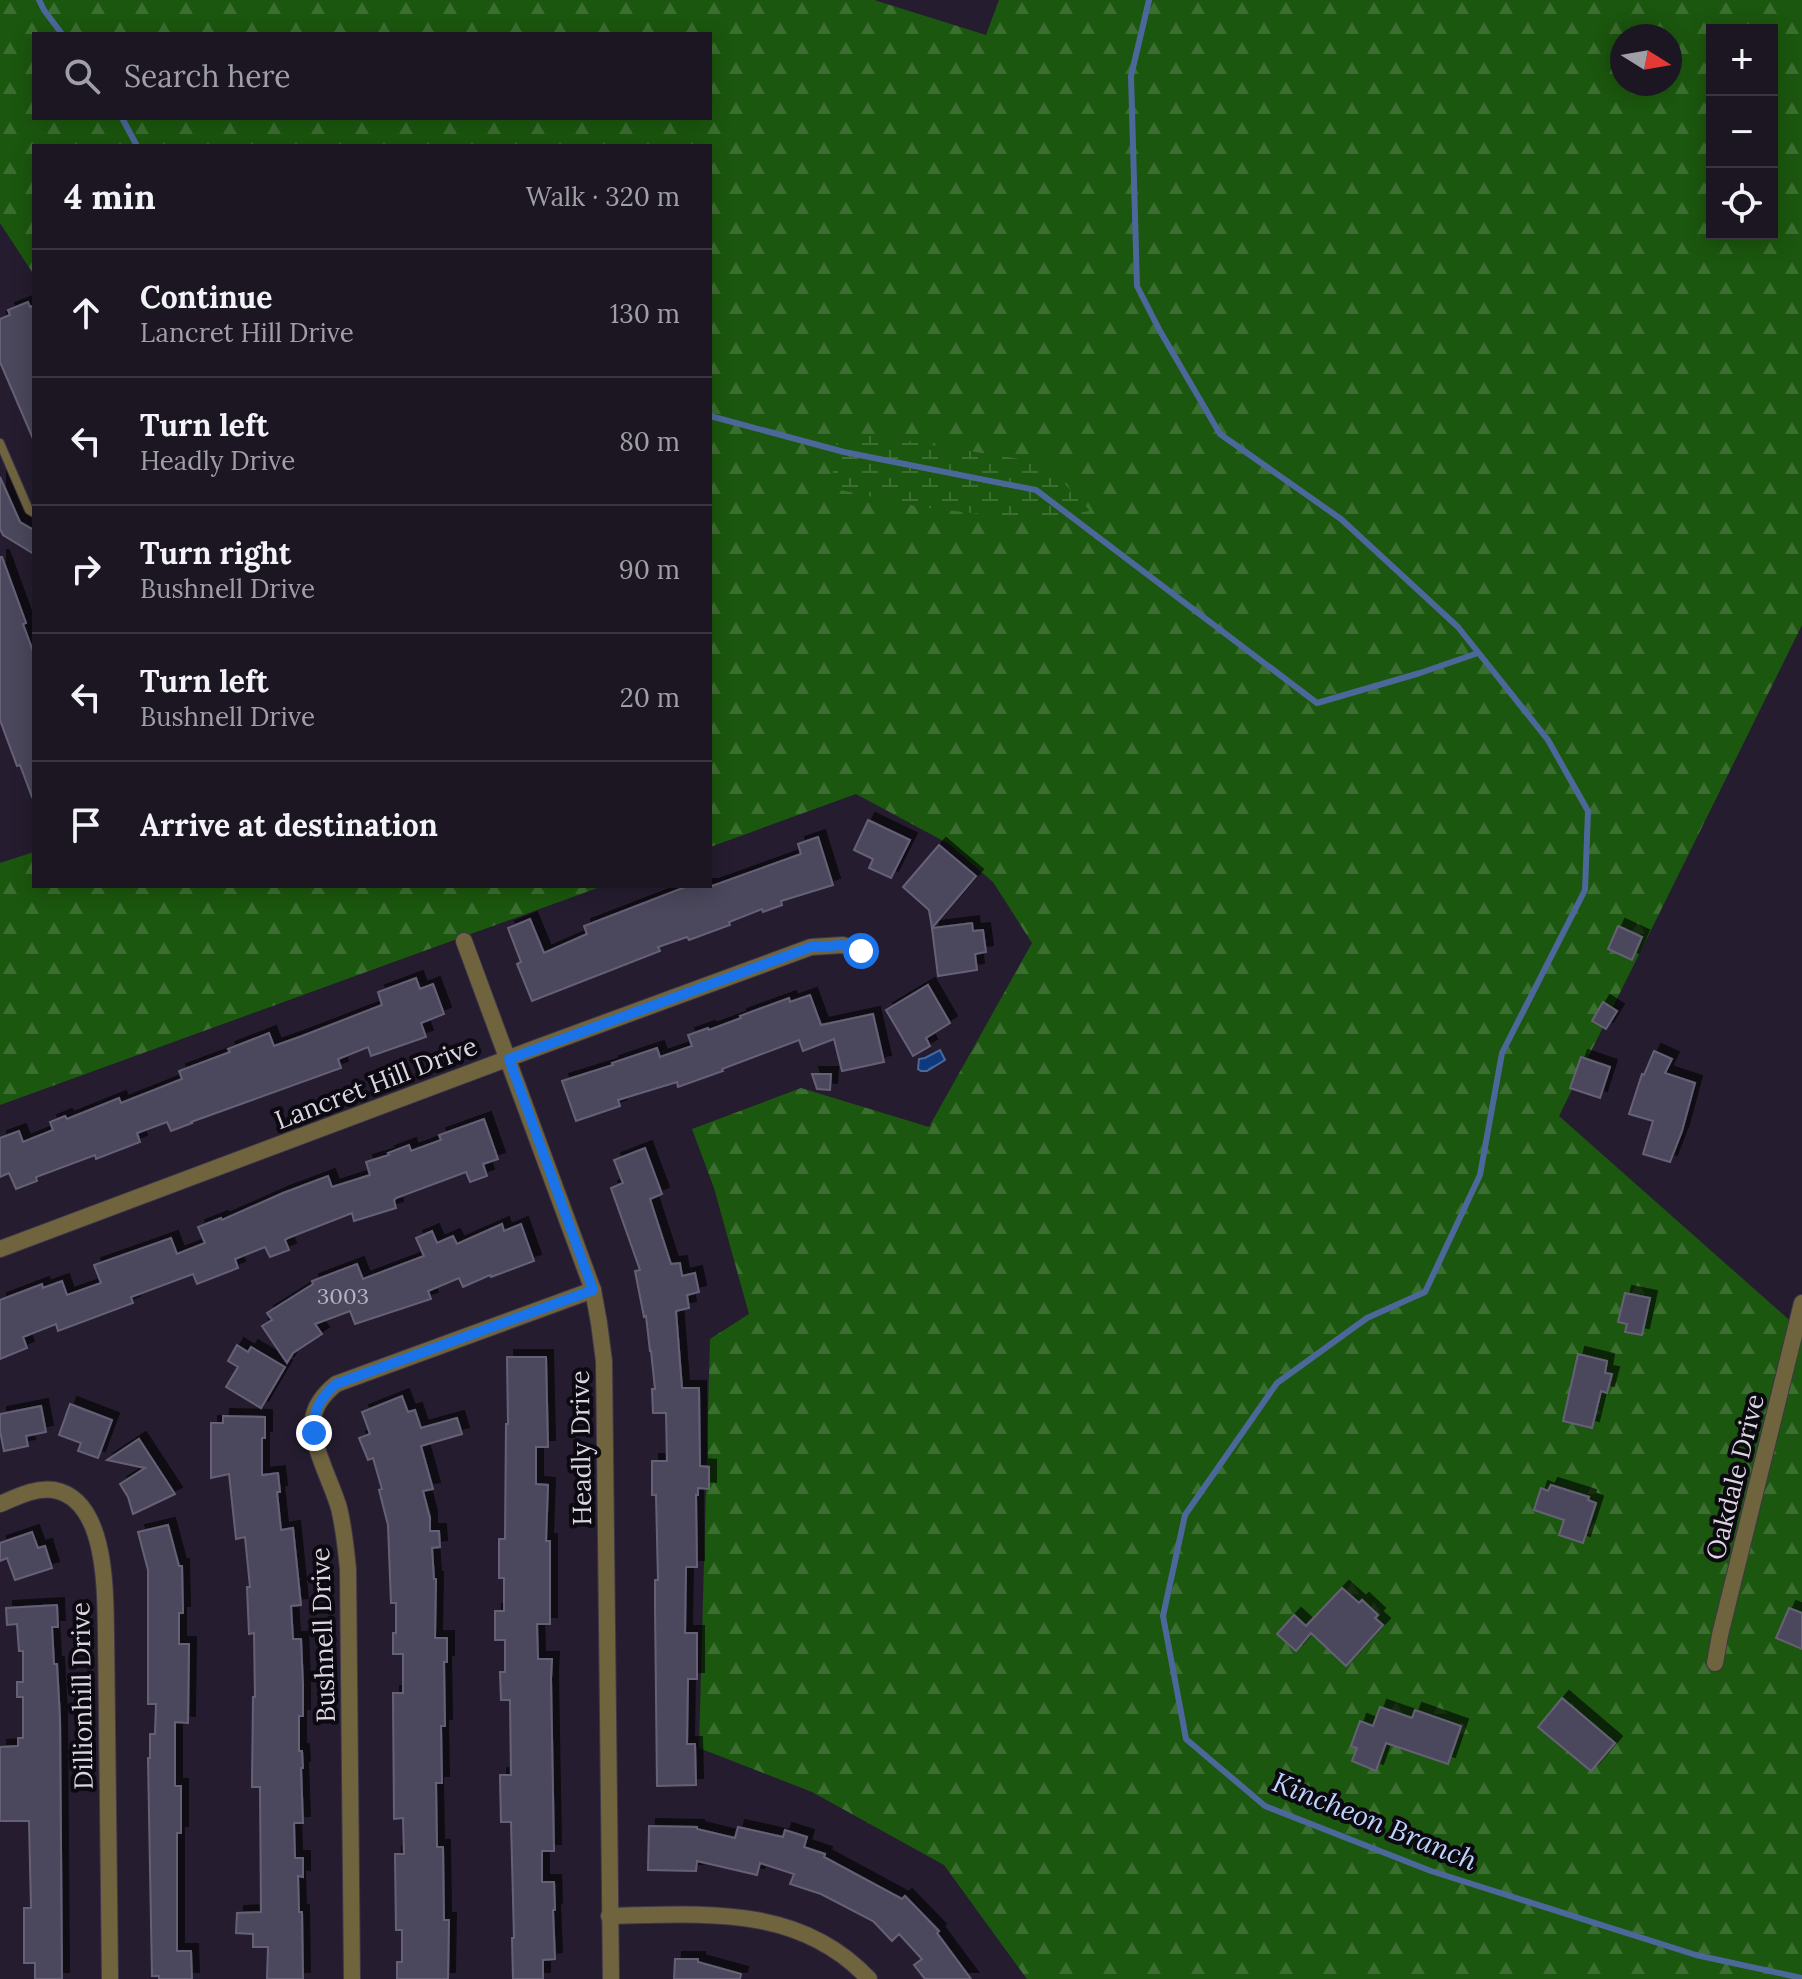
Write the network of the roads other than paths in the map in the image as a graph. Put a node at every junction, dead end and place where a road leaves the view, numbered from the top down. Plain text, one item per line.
1 (0, 443) edge
2 (32, 512) edge
3 (464, 941) dead end
4 (861, 951) dead end
5 (509, 1059) junction
6 (0, 1249) edge
7 (593, 1290) junction
8 (1802, 1303) edge
9 (0, 1504) edge
10 (1715, 1663) dead end
11 (609, 1916) junction
12 (110, 1979) edge
13 (352, 1979) edge
14 (611, 1979) edge
15 (869, 1979) edge

1 - 2 lane
3 - 5 street, Headly Drive
4 - 5 street, Lancret Hill Drive
5 - 6 street, Lancret Hill Drive
5 - 7 street, Headly Drive
7 - 11 street, Headly Drive
7 - 13 street, Bushnell Drive
8 - 10 street, Oakdale Drive
9 - 12 street, Dillionhill Drive
11 - 14 street, Headly Drive
11 - 15 street

